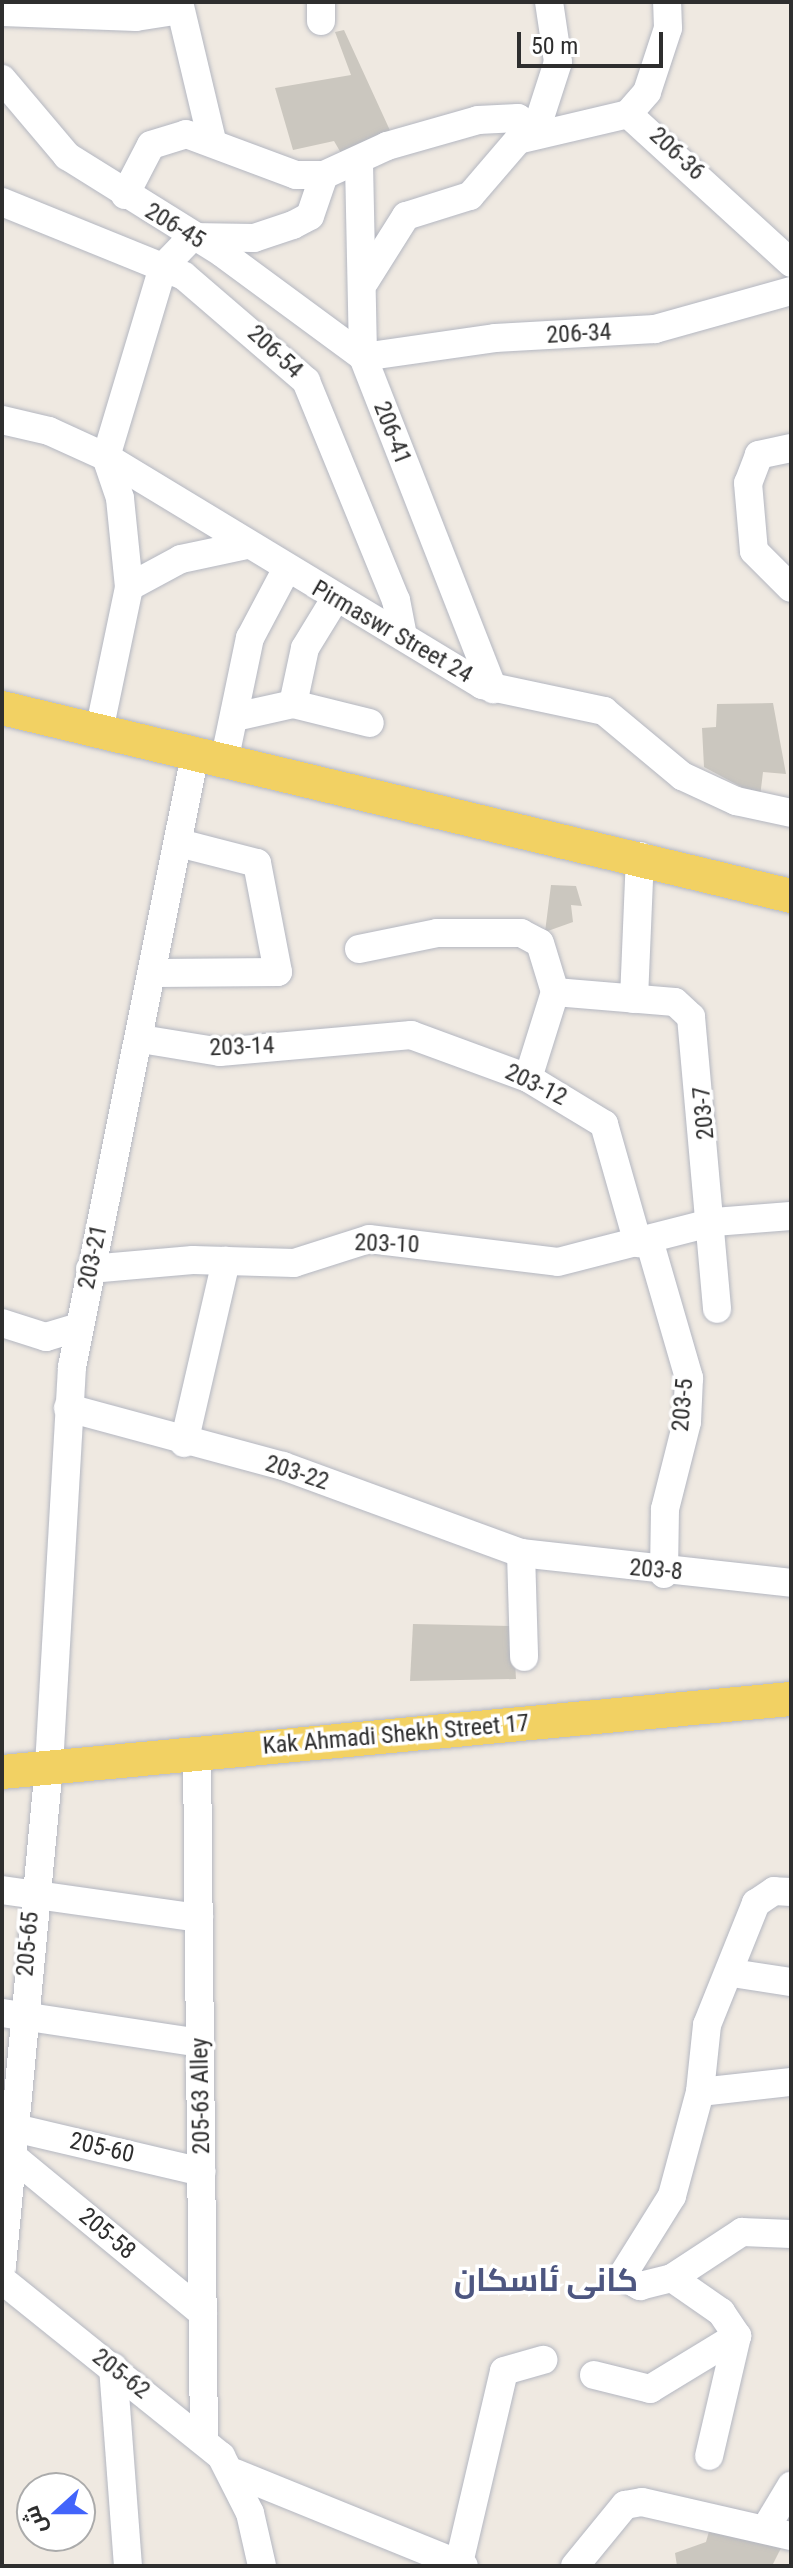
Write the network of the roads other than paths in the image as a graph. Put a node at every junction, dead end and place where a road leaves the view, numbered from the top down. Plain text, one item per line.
1 (549, 2) edge
2 (674, 4) edge
3 (177, 6) edge
4 (2, 12) edge
5 (2, 79) edge
6 (628, 114) junction
7 (536, 130) junction
8 (212, 141) junction
9 (359, 163) junction
10 (324, 175) junction
11 (125, 195) junction
12 (2, 202) edge
13 (192, 237) junction
14 (788, 251) edge
15 (163, 267) junction
16 (365, 281) junction
17 (791, 291) edge
18 (363, 357) junction
19 (3, 423) edge
20 (791, 448) edge
21 (106, 457) junction
22 (247, 545) junction
23 (286, 570) junction
24 (129, 587) junction
25 (791, 588) edge
26 (335, 599) junction
27 (403, 636) junction
28 (493, 689) junction
29 (293, 704) junction
30 (2, 708) edge
31 (235, 717) junction
32 (370, 723) dead end
33 (99, 731) junction
34 (210, 758) junction
35 (791, 813) edge
36 (179, 843) junction
37 (640, 856) junction
38 (791, 896) edge
39 (359, 949) dead end
40 (156, 973) junction
41 (555, 992) junction
42 (634, 999) junction
43 (141, 1039) junction
44 (344, 1040) joint
45 (528, 1078) junction
46 (791, 1216) edge
47 (714, 1222) junction
48 (644, 1242) junction
49 (226, 1261) junction
50 (90, 1269) junction
51 (717, 1309) dead end
52 (78, 1327) junction
53 (13, 1328) edge
54 (69, 1398) junction
55 (184, 1443) junction
56 (521, 1553) junction
57 (664, 1574) junction
58 (791, 1583) edge
59 (524, 1657) dead end
60 (791, 1699) edge
61 (197, 1753) junction
62 (49, 1766) junction
63 (2, 1772) edge
64 (2, 1890) edge
65 (791, 1892) edge
66 (32, 1896) junction
67 (199, 1918) junction
68 (732, 1973) junction
69 (791, 1982) edge
70 (12, 2014) edge
71 (200, 2043) junction
72 (791, 2082) edge
73 (700, 2092) junction
74 (9, 2136) edge
75 (202, 2172) junction
76 (791, 2234) edge
77 (2, 2266) edge
78 (672, 2278) junction
79 (2, 2280) edge
80 (203, 2313) junction
81 (737, 2336) junction
82 (543, 2360) dead end
83 (113, 2367) junction
84 (594, 2375) dead end
85 (204, 2439) junction
86 (709, 2456) dead end
87 (235, 2473) junction
88 (791, 2486) edge
89 (779, 2531) edge
90 (456, 2563) edge
91 (128, 2566) edge
92 (262, 2566) edge
93 (575, 2566) edge

1 - 7 street
2 - 6 street
3 - 4 street
3 - 8 street
5 - 11 street, 206-45
6 - 7 street, 206-36
6 - 14 street, 206-36
7 - 9 street, 206-36
7 - 16 street, 206-36
8 - 10 street
8 - 11 street
9 - 10 street, 206-36
9 - 16 street, 206-41
10 - 13 street
11 - 13 street, 206-45
12 - 15 street, 206-54
13 - 15 street
13 - 18 street, 206-45
15 - 21 street
15 - 27 street, 206-54
16 - 18 street, 206-41
17 - 18 street, 206-34
18 - 28 street, 206-41
19 - 21 street, Pirmaswr Street 24
20 - 25 street
21 - 22 street, Pirmaswr Street 24
21 - 24 street
22 - 23 street, Pirmaswr Street 24
22 - 24 street
23 - 26 street, Pirmaswr Street 24
23 - 31 street, 203-21
24 - 33 street
26 - 27 street, Pirmaswr Street 24
26 - 29 street
27 - 28 street, Pirmaswr Street 24
28 - 35 street, Pirmaswr Street 24
29 - 31 street
29 - 32 street
30 - 33 main road
31 - 34 street, 203-21
33 - 34 main road
34 - 36 street, 203-21
34 - 37 main road
36 - 40 street, 203-21
36 - 40 street
37 - 38 main road
37 - 42 street
39 - 41 street
40 - 43 street, 203-21
41 - 42 street
41 - 45 street
42 - 47 street, 203-7
43 - 44 street, 203-14
43 - 50 street, 203-21
44 - 45 street, 203-12
45 - 48 street, 203-12
46 - 47 street, 203-10
47 - 48 street, 203-10
47 - 51 street, 203-7
48 - 49 street, 203-10
48 - 57 street, 203-5
49 - 50 street, 203-10
49 - 55 street
50 - 52 street, 203-21
52 - 53 street
52 - 54 street, 203-21
53 - 54 street
54 - 55 street, 203-22
54 - 62 street, 203-21
55 - 56 street, 203-22
56 - 57 street, 203-8
56 - 59 street
57 - 58 street, 203-8
60 - 61 main road, Kak Ahmadi Shekh Street 17
61 - 62 main road, Kak Ahmadi Shekh Street 17
61 - 67 street, 205-63 Alley
62 - 63 main road, Kak Ahmadi Shekh Street 17
62 - 66 street, 205-65
64 - 66 street
65 - 68 street
66 - 67 street
66 - 70 street, 205-65
67 - 71 street, 205-63 Alley
68 - 69 street
68 - 73 street
70 - 71 street
70 - 74 street, 205-65
71 - 75 street, 205-63 Alley
72 - 73 street
73 - 78 street
74 - 75 street, 205-60
74 - 77 street, 205-65
74 - 80 street, 205-58
75 - 80 street, 205-63 Alley
76 - 78 street
78 - 81 street
79 - 83 street, 205-62
80 - 85 street, 205-63 Alley
81 - 84 street
81 - 86 street
82 - 90 street
83 - 85 street, 205-62
83 - 91 street
85 - 87 street, 205-62
87 - 90 street
87 - 92 street
88 - 89 street
89 - 93 street

